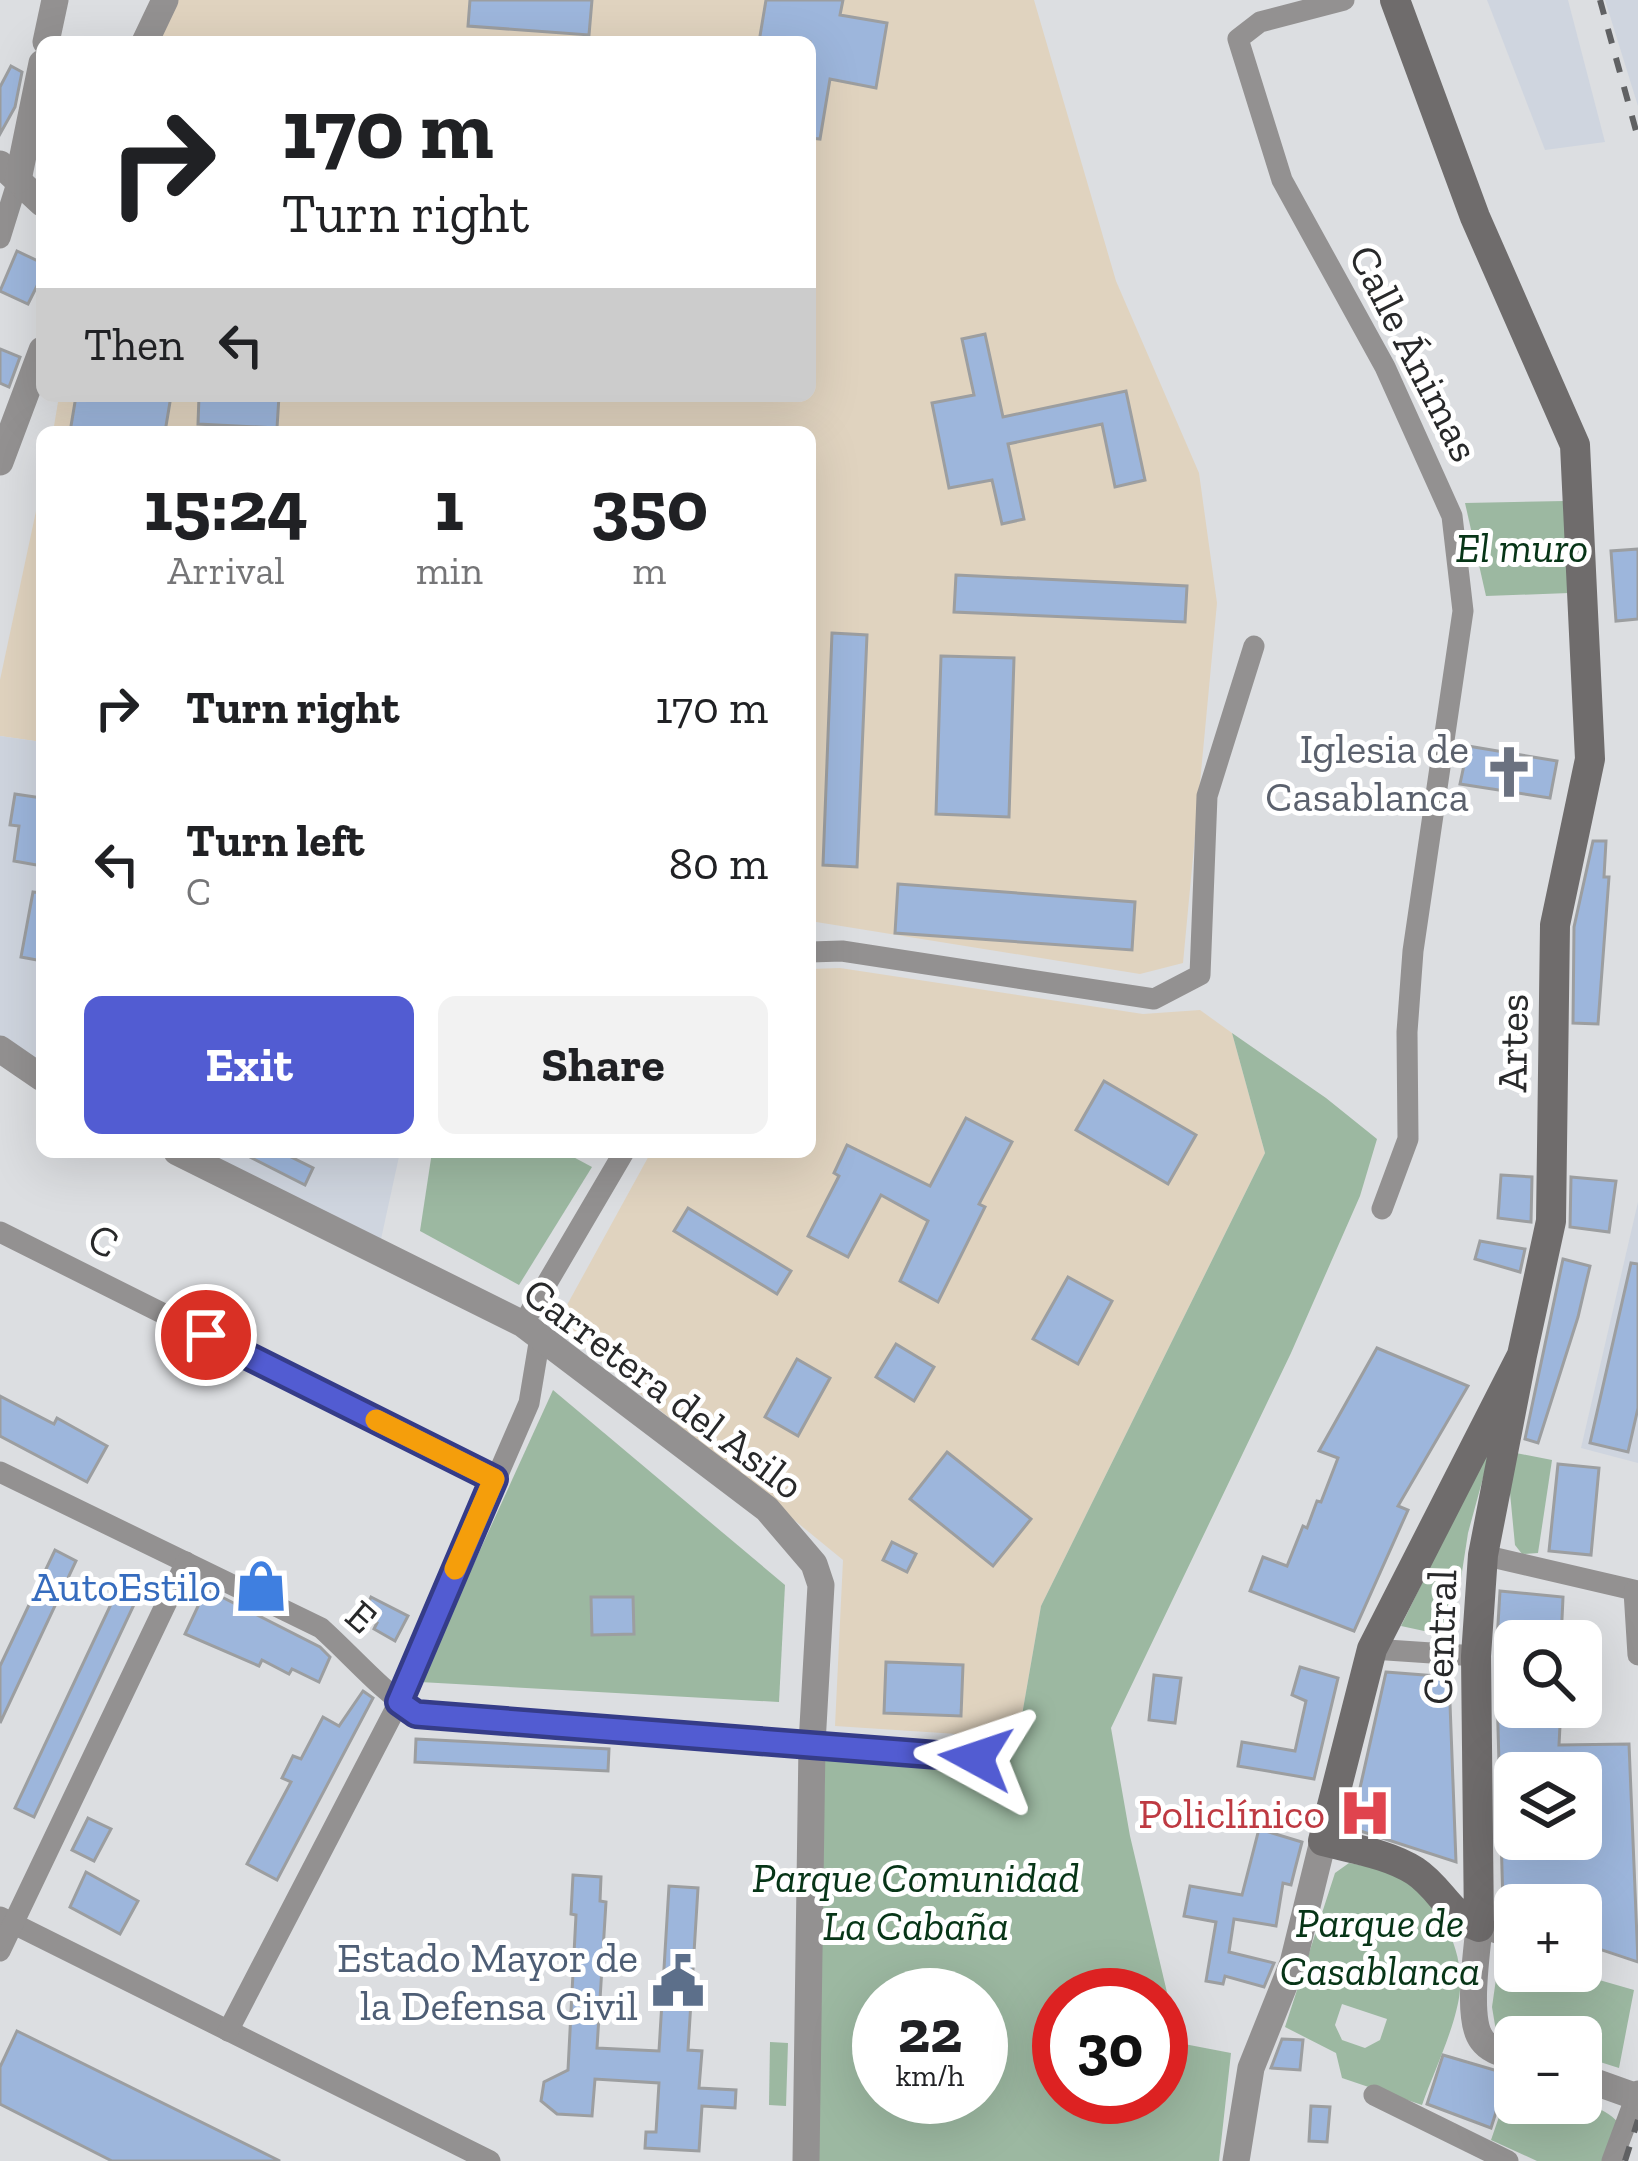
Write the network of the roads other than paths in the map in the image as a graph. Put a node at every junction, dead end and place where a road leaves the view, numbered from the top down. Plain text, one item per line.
1 (55, 0) edge
2 (165, 0) edge
3 (1344, 0) edge
4 (1395, 0) edge
5 (47, 36) edge
6 (148, 36) edge
7 (36, 83) edge
8 (9, 172) edge
9 (36, 200) edge
10 (36, 207) edge
11 (2, 231) edge
12 (36, 366) edge
13 (0, 462) edge
14 (1255, 646) dead end
15 (816, 952) edge
16 (0, 1049) edge
17 (36, 1074) edge
18 (189, 1158) edge
19 (621, 1158) edge
20 (1382, 1209) dead end
21 (0, 1232) edge
22 (531, 1331) junction
23 (1522, 1355) junction
24 (0, 1472) edge
25 (494, 1479) junction
26 (1483, 1555) junction
27 (186, 1562) junction
28 (1636, 1591) edge
29 (1372, 1649) junction
30 (1638, 1655) edge
31 (1476, 1656) junction
32 (399, 1702) junction
33 (812, 1744) junction
34 (976, 1758) dead end
35 (1323, 1840) junction
36 (7, 1920) edge
37 (1469, 1923) junction
38 (1494, 1932) edge
39 (0, 1952) edge
40 (229, 2031) junction
41 (1494, 2051) edge
42 (1602, 2084) edge
43 (1374, 2095) dead end
44 (1638, 2095) edge
45 (490, 2161) edge
46 (806, 2161) edge
47 (1236, 2161) edge
48 (1508, 2161) edge
49 (1612, 2161) edge

1 - 5 street
2 - 6 street
3 - 20 street, Calle Ánimas
4 - 23 main road, Artes
7 - 8 street
8 - 9 street
8 - 11 street
10 - 11 street
12 - 13 street
14 - 15 street
16 - 17 street
18 - 22 street, Carretera del Asilo
19 - 22 street
21 - 25 street, C
22 - 25 street
22 - 33 street, Carretera del Asilo
23 - 26 main road, Central
23 - 29 main road, Artes
24 - 27 street, E
25 - 32 street
26 - 28 street
26 - 31 main road, Central
27 - 32 street, E
27 - 36 street
28 - 30 street
29 - 31 street
29 - 35 main road, Artes
31 - 37 main road, Central
32 - 33 street, E
32 - 40 street
33 - 34 street, E
33 - 46 street, Carretera del Asilo
35 - 37 main road
35 - 47 street, Artes
36 - 39 street
36 - 40 street
37 - 38 street
37 - 41 street
40 - 45 street
42 - 44 street
43 - 48 street
44 - 49 street

